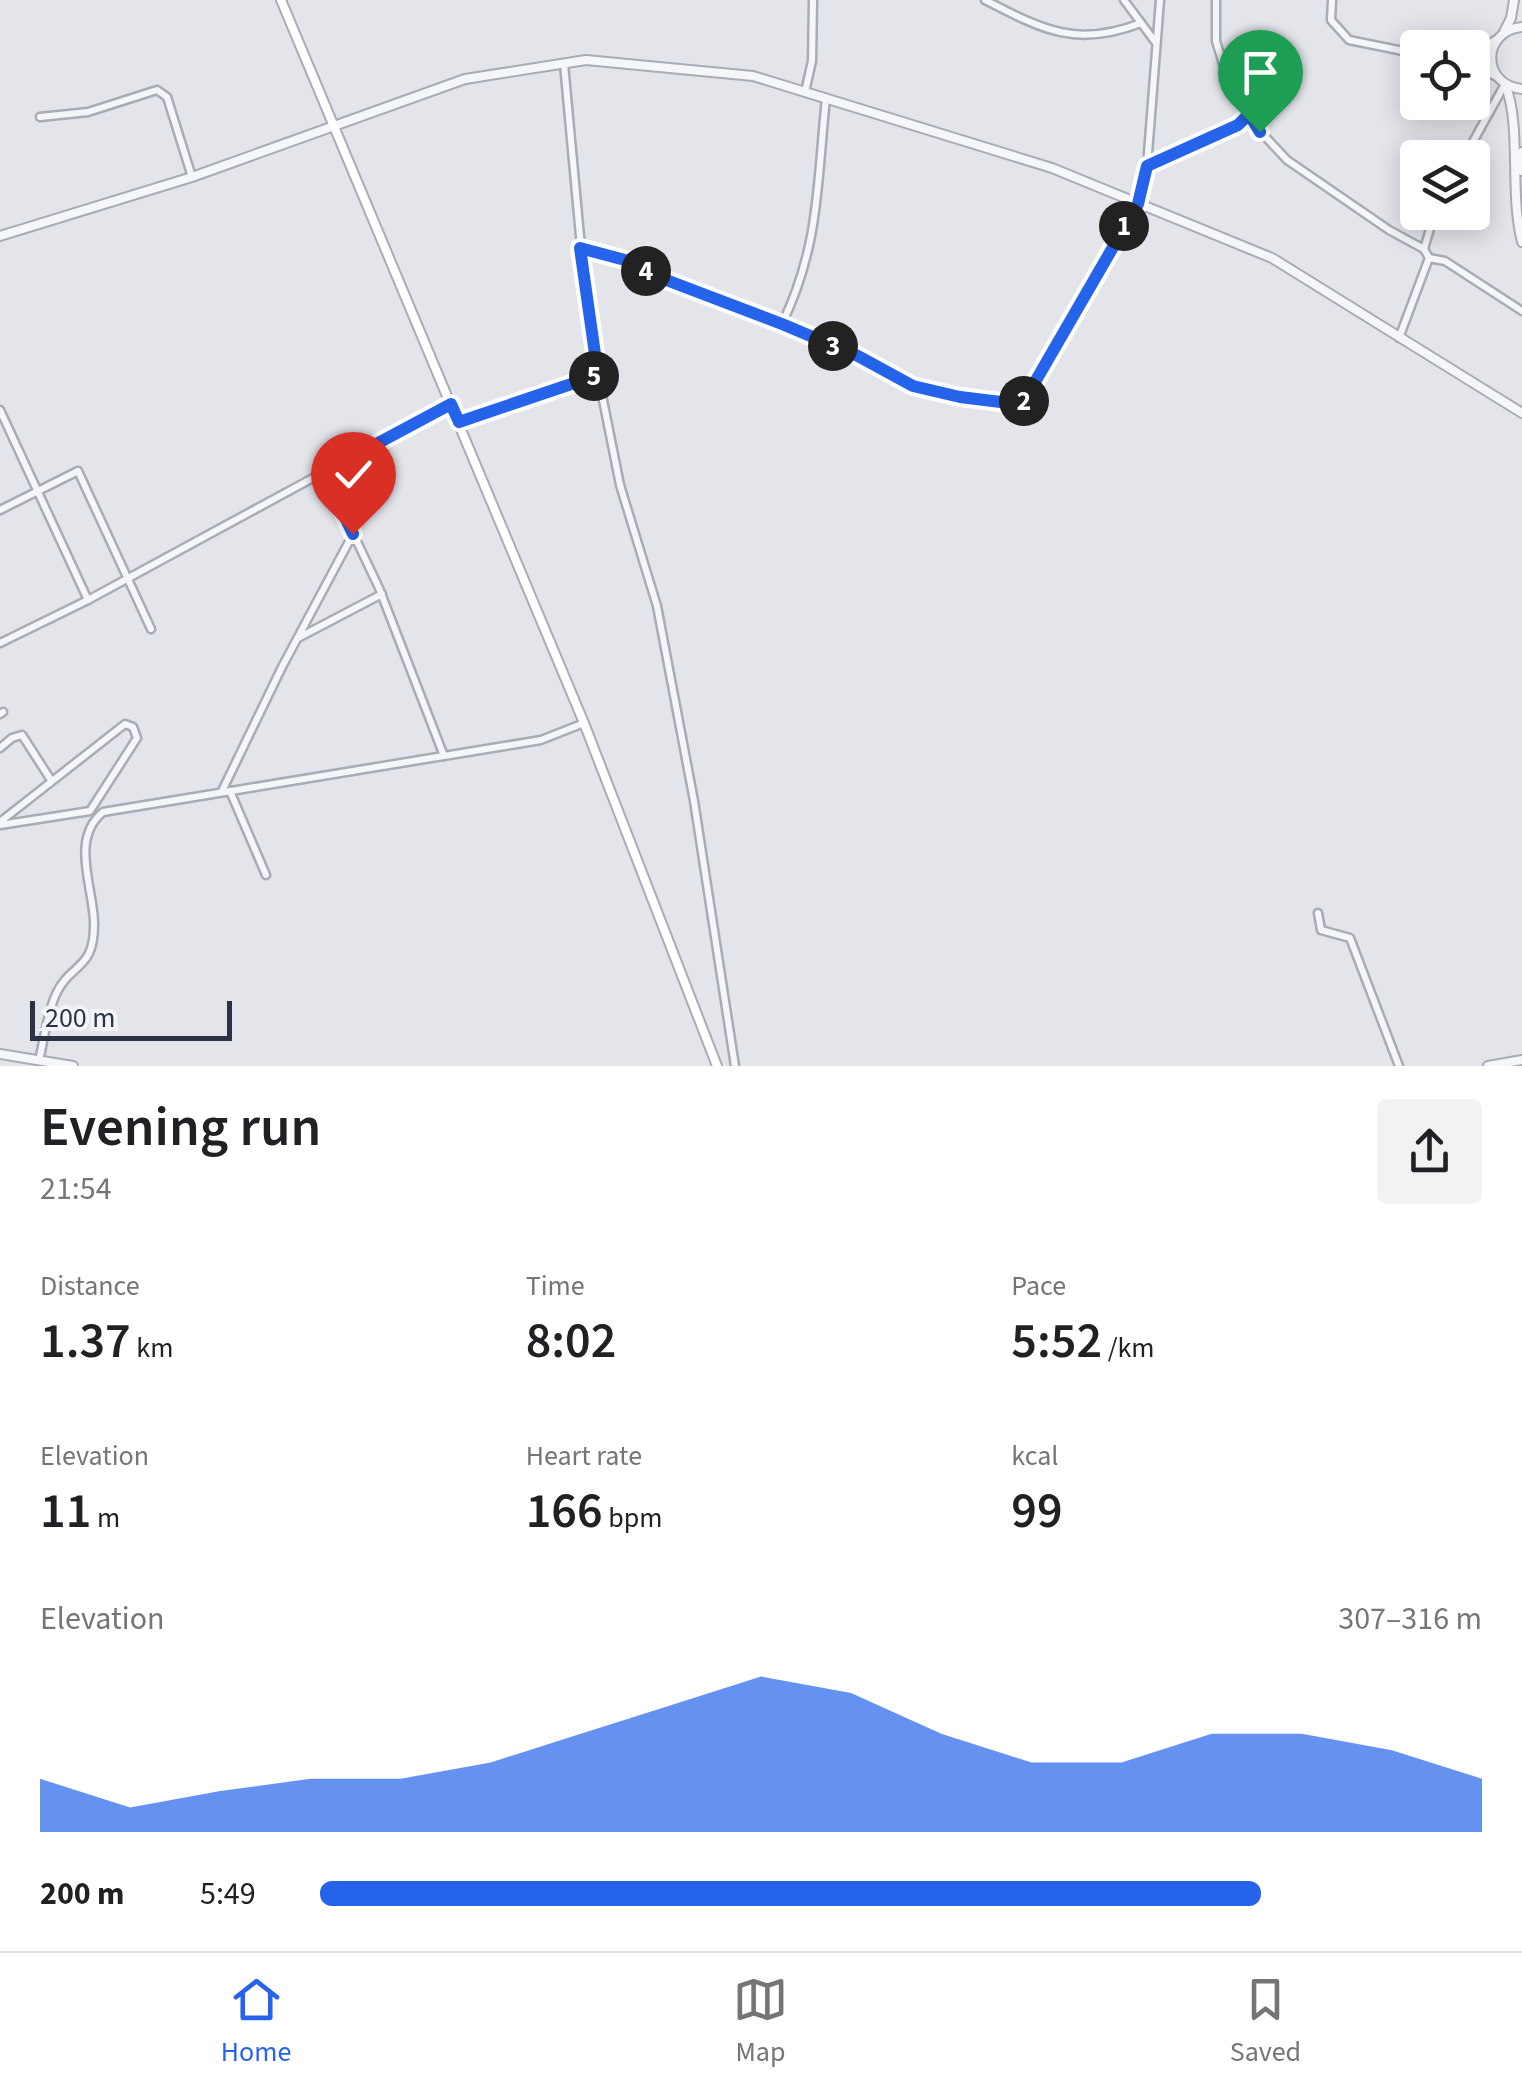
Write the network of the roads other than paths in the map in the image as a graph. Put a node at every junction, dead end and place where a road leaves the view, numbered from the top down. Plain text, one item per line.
1 (281, 0) edge
2 (812, 0) edge
3 (984, 0) edge
4 (1124, 0) edge
5 (1160, 0) edge
6 (1216, 0) edge
7 (1332, 0) edge
8 (1514, 0) edge
9 (1141, 22) junction
10 (1522, 27) edge
11 (1500, 36) junction
12 (1156, 43) junction
13 (1490, 43) edge
14 (1400, 50) edge
15 (564, 64) junction
16 (1490, 75) edge
17 (1501, 81) junction
18 (1522, 89) edge
19 (804, 92) junction
20 (826, 98) junction
21 (1249, 114) junction
22 (40, 118) dead end
23 (335, 128) junction
24 (1473, 140) edge
25 (1522, 152) edge
26 (1147, 166) junction
27 (1522, 171) edge
28 (192, 177) junction
29 (1138, 204) junction
30 (1429, 230) edge
31 (0, 236) edge
32 (1522, 242) edge
33 (580, 248) junction
34 (1424, 249) junction
35 (1429, 258) junction
36 (1522, 311) edge
37 (782, 324) junction
38 (1399, 338) junction
39 (598, 375) junction
40 (451, 404) junction
41 (0, 410) edge
42 (1522, 413) edge
43 (459, 422) junction
44 (324, 472) junction
45 (37, 489) junction
46 (0, 510) edge
47 (353, 534) junction
48 (130, 578) junction
49 (382, 594) junction
50 (88, 600) junction
51 (151, 629) dead end
52 (297, 638) junction
53 (0, 642) edge
54 (584, 723) junction
55 (0, 748) edge
56 (444, 756) junction
57 (51, 780) junction
58 (226, 791) junction
59 (0, 823) edge
60 (266, 875) dead end
61 (1318, 913) dead end
62 (0, 1054) edge
63 (1522, 1060) edge
64 (39, 1061) junction
65 (73, 1066) edge
66 (717, 1066) edge
67 (735, 1066) edge
68 (1398, 1066) edge
69 (1488, 1066) edge

1 - 23 main road
2 - 19 street
3 - 9 street
4 - 9 street
5 - 12 street
6 - 21 street
7 - 14 street
8 - 11 street
9 - 12 street
10 - 11 street
11 - 13 street
11 - 17 street
12 - 26 street
15 - 19 street
15 - 23 street
15 - 33 street
16 - 17 street
17 - 18 street
17 - 24 street
17 - 32 street
19 - 20 street
20 - 29 street
20 - 37 street
21 - 26 street
21 - 34 street
22 - 28 street
23 - 28 street
23 - 40 main road
25 - 27 street
26 - 29 street
28 - 31 street
29 - 37 street
29 - 38 street
30 - 34 street
33 - 37 street
33 - 39 street
34 - 35 street
35 - 36 street
35 - 38 street
38 - 42 street
39 - 43 street
39 - 67 street
40 - 43 main road
40 - 44 street
41 - 45 street
43 - 54 main road
44 - 47 street
44 - 48 street
45 - 46 street
45 - 48 street
45 - 50 street
47 - 49 street
47 - 52 street
48 - 50 street
48 - 51 street
49 - 52 street
49 - 56 street
50 - 53 street
52 - 58 street
54 - 56 street
54 - 66 main road
55 - 57 street
56 - 58 street
57 - 59 street
57 - 59 street
58 - 60 street
58 - 64 street
61 - 68 street
62 - 64 street
63 - 69 street
64 - 65 street

